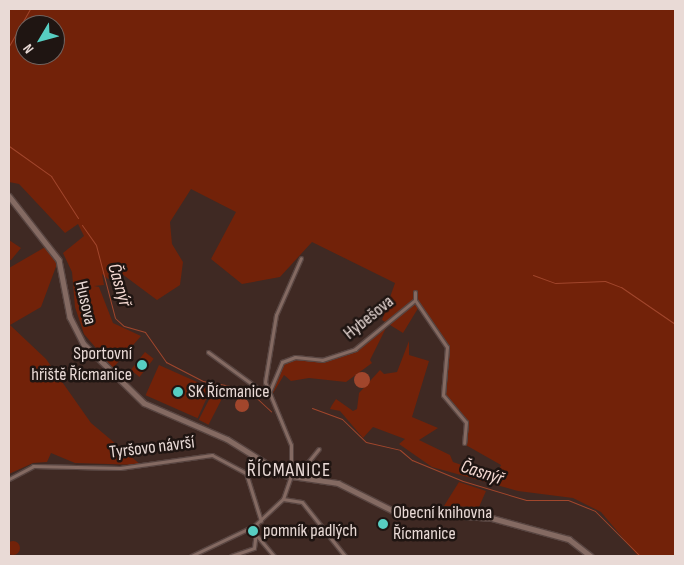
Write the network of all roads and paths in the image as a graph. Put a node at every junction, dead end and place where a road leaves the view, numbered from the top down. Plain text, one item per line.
1 (9, 196) edge
2 (301, 258) dead end
3 (415, 292) dead end
4 (415, 300) junction
5 (208, 352) dead end
6 (267, 396) junction
7 (464, 443) dead end
8 (320, 449) dead end
9 (294, 476) junction
10 (9, 479) edge
11 (283, 499) junction
12 (261, 521) junction
13 (257, 524) junction
14 (258, 537) junction
15 (191, 556) edge
16 (231, 556) edge
17 (274, 556) edge
18 (345, 556) edge
19 (591, 556) edge

1 - 9 main road, Husova
2 - 6 street
3 - 4 street, Hybešova
4 - 6 street, Hybešova
4 - 7 street
5 - 6 street
6 - 9 street
8 - 9 street
9 - 11 street
9 - 19 main road
10 - 12 street, Tyršovo návrší
11 - 12 street
11 - 18 street
12 - 13 street
13 - 14 street
13 - 15 street
14 - 16 street
14 - 17 street

